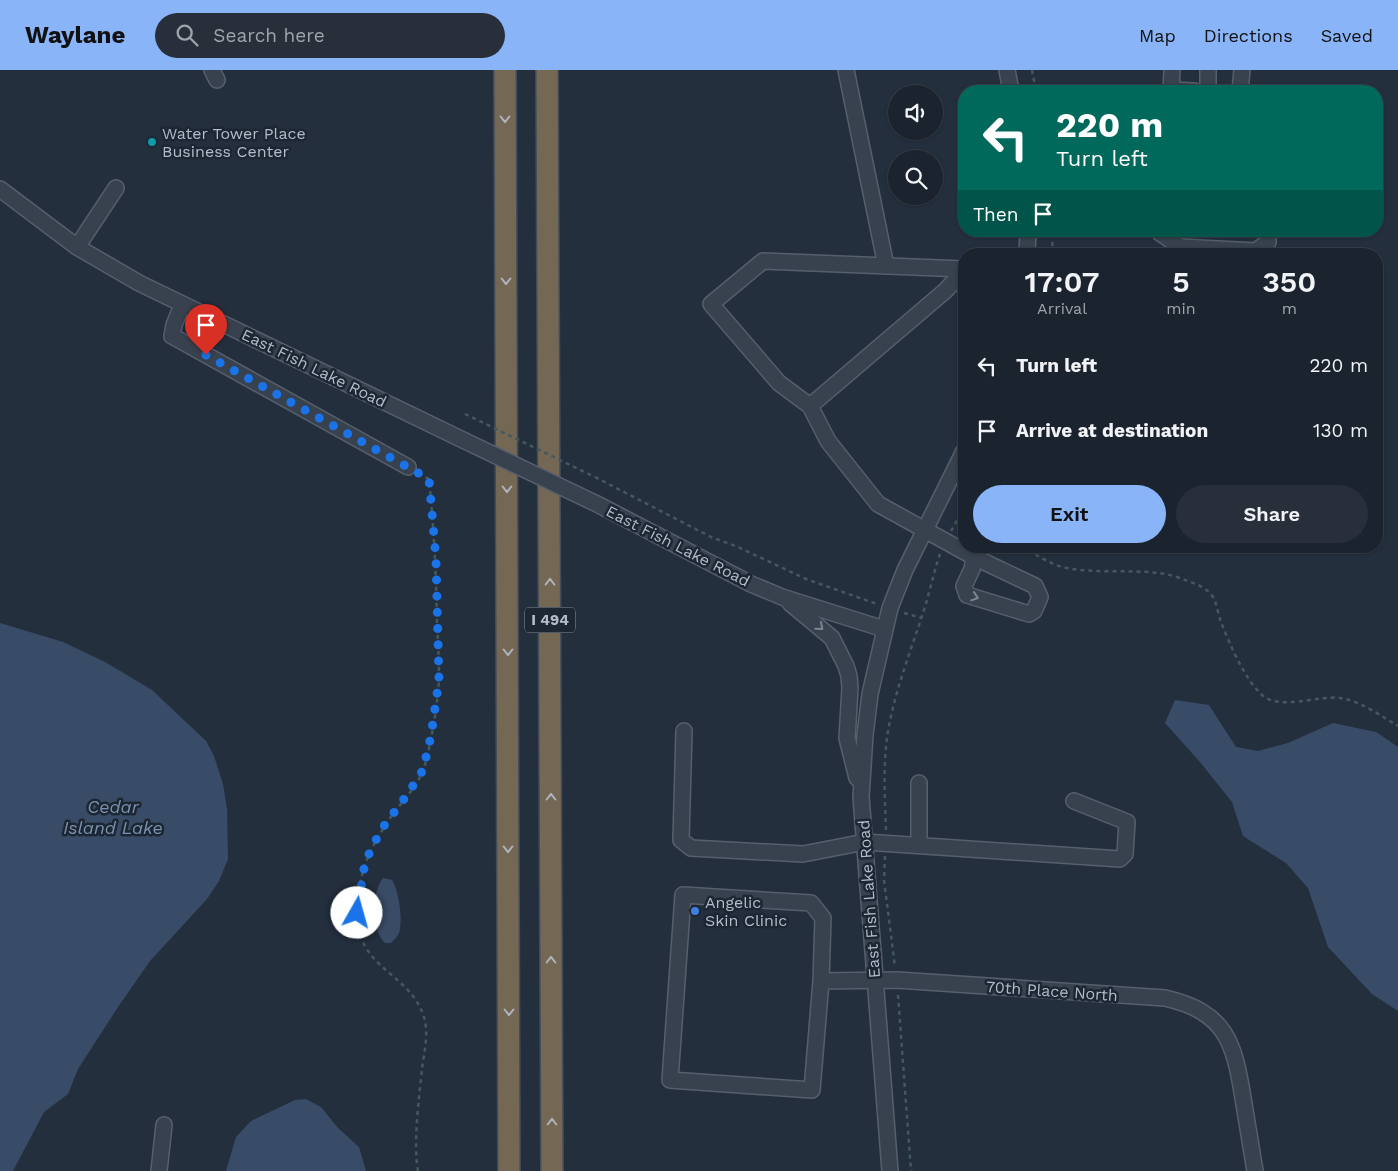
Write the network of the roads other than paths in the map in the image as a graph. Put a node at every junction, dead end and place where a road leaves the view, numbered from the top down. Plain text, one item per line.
1 (505, 70) edge
2 (547, 70) edge
3 (846, 70) edge
4 (1007, 70) edge
5 (1172, 70) edge
6 (1208, 70) edge
7 (1242, 70) edge
8 (1010, 85) edge
9 (1171, 85) edge
10 (1208, 85) edge
11 (1241, 85) edge
12 (116, 188) dead end
13 (0, 190) edge
14 (1166, 237) edge
15 (1268, 237) edge
16 (77, 247) junction
17 (1200, 248) edge
18 (1260, 248) edge
19 (886, 266) junction
20 (958, 270) edge
21 (958, 277) edge
22 (182, 305) junction
23 (810, 406) junction
24 (958, 463) edge
25 (408, 466) road end
26 (925, 529) junction
27 (958, 548) edge
28 (967, 553) edge
29 (974, 557) junction
30 (782, 597) junction
31 (884, 629) junction
32 (684, 731) dead end
33 (919, 782) dead end
34 (861, 797) junction
35 (1074, 801) dead end
36 (865, 842) junction
37 (919, 845) junction
38 (876, 980) junction
39 (821, 981) junction
40 (164, 1125) dead end
41 (160, 1171) edge
42 (509, 1171) edge
43 (552, 1171) edge
44 (890, 1171) edge
45 (1255, 1171) edge

1 -> 42 highway, I 494
43 -> 2 highway, I 494
3 - 19 street
4 - 8 street
5 - 9 street
6 - 10 street
7 - 11 street
12 - 16 street
13 - 16 street, East Fish Lake Road
14 - 17 street
15 - 18 street
16 - 22 street, East Fish Lake Road
19 - 20 street
19 - 23 street
21 - 23 street
22 - 25 street
22 - 30 street, East Fish Lake Road, bridge
23 - 26 street
24 - 26 street
26 - 27 street
26 - 31 street
28 - 29 street
29 -> 29 street
30 - 31 street, East Fish Lake Road
30 -> 34 street
31 - 34 street, East Fish Lake Road
32 - 36 street
33 - 37 street
34 - 36 street, East Fish Lake Road
35 - 37 street
36 - 37 street
36 - 38 street, East Fish Lake Road
38 - 39 street, 70th Place North
38 - 44 street, East Fish Lake Road
38 - 45 street, 70th Place North
39 - 39 street
40 - 41 street

